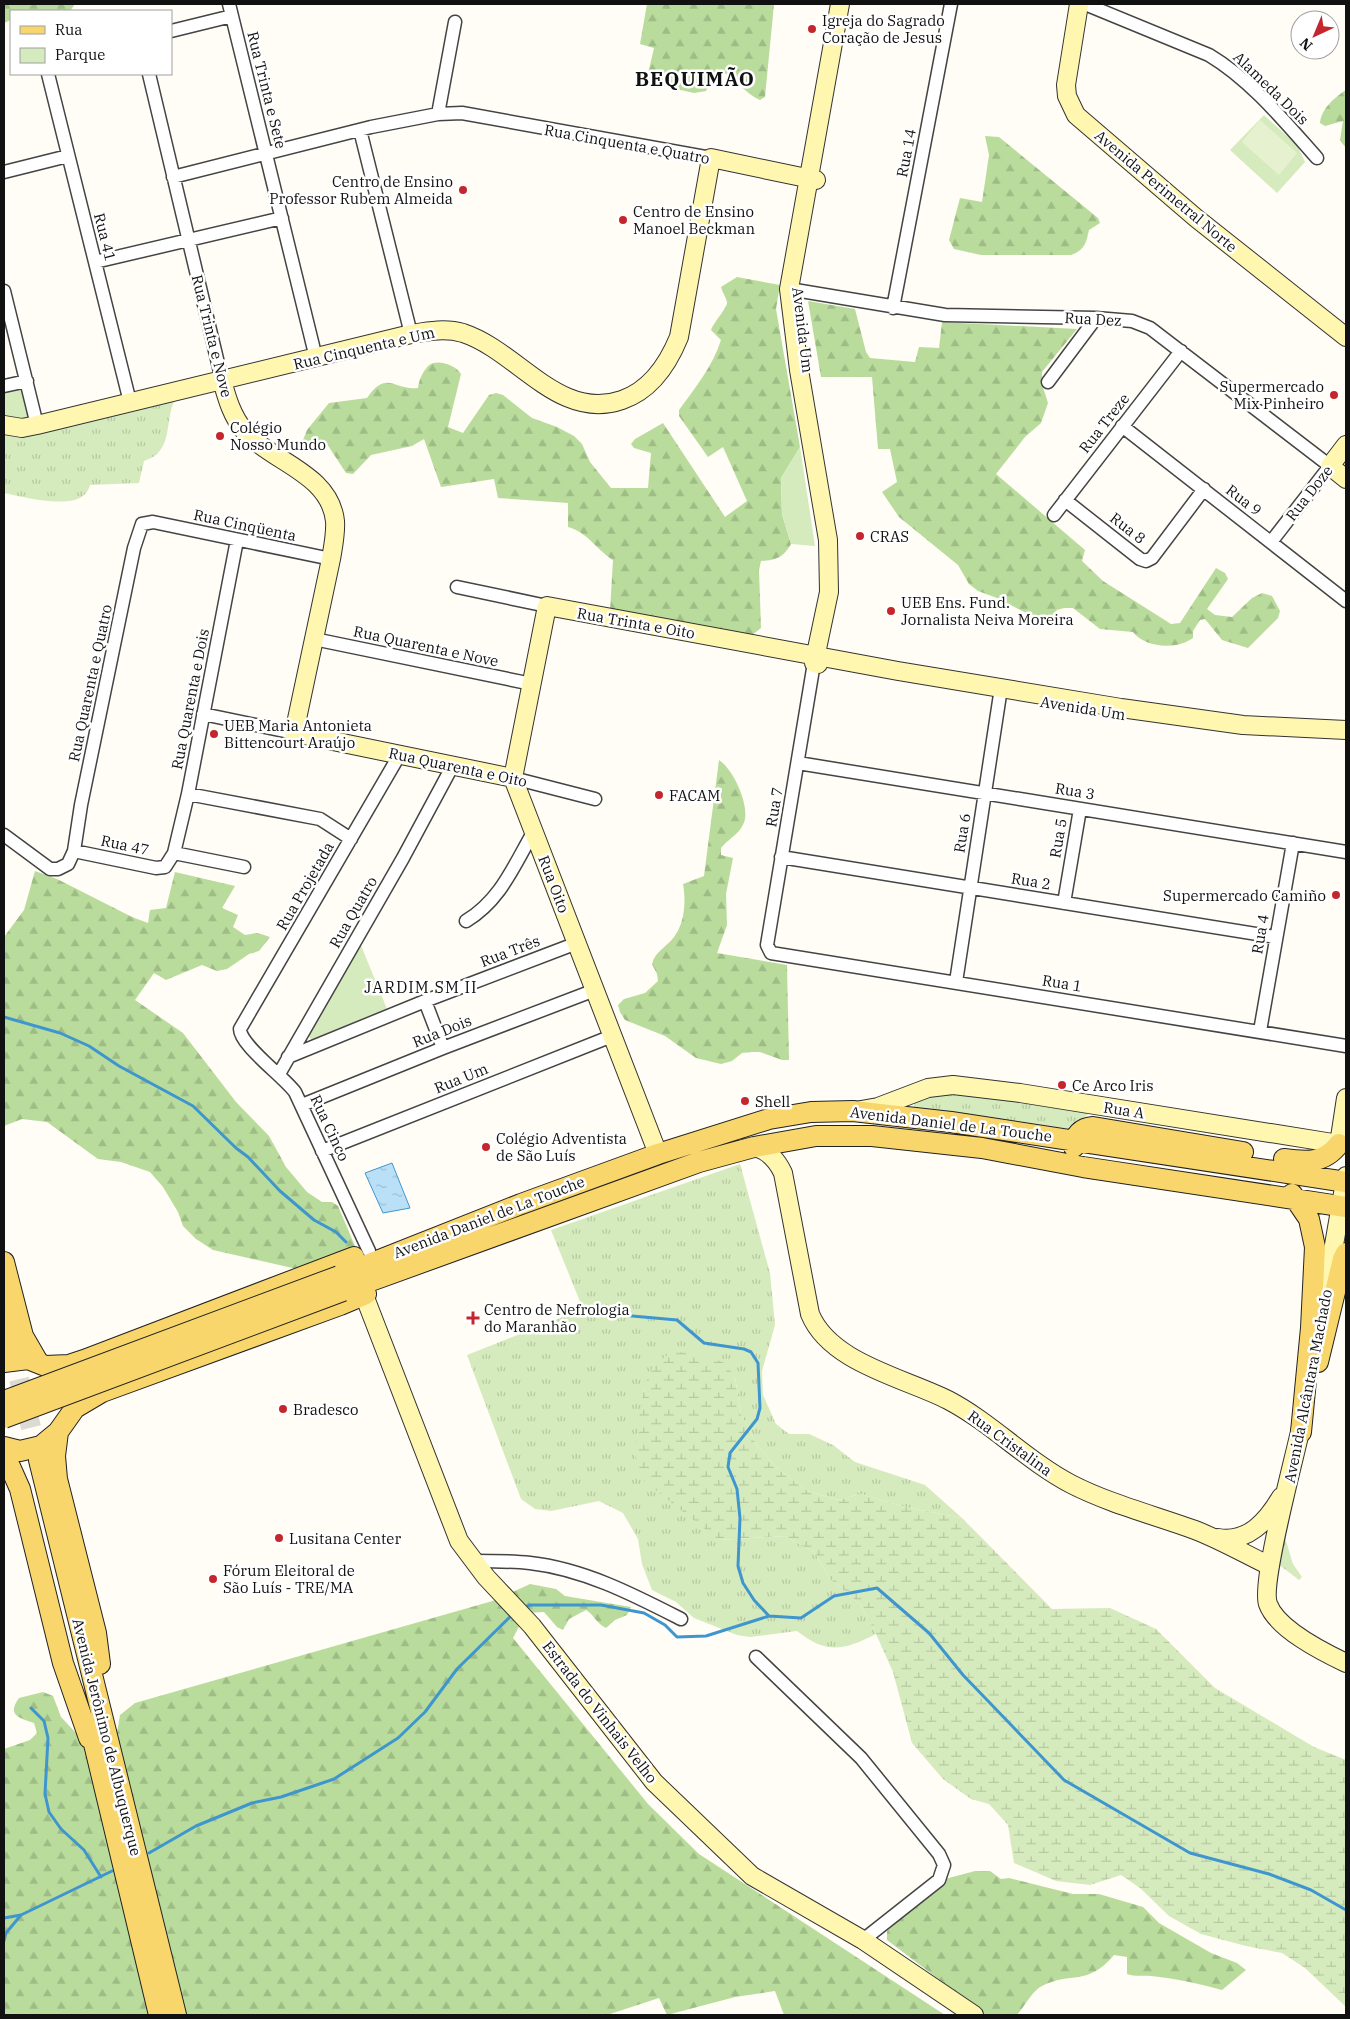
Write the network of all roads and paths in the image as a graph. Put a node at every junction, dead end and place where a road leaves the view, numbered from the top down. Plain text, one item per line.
1 (840, 4) edge
2 (850, 4) edge
3 (951, 4) edge
4 (1079, 4) edge
5 (1085, 4) edge
6 (231, 10) edge
7 (455, 22) dead end
8 (172, 31) edge
9 (148, 75) edge
10 (49, 76) edge
11 (438, 114) junction
12 (360, 130) junction
13 (266, 155) junction
14 (68, 156) junction
15 (711, 158) junction
16 (1317, 158) dead end
17 (4, 172) edge
18 (173, 177) junction
19 (812, 179) junction
20 (282, 218) junction
21 (188, 239) junction
22 (94, 262) junction
23 (792, 289) junction
24 (4, 291) edge
25 (893, 308) junction
26 (1096, 318) junction
27 (411, 334) junction
28 (1346, 337) edge
29 (1181, 351) junction
30 (316, 358) junction
31 (222, 380) junction
32 (27, 381) junction
33 (1048, 382) dead end
34 (4, 386) edge
35 (130, 402) junction
36 (4, 425) edge
37 (37, 425) junction
38 (1122, 426) junction
39 (1346, 445) edge
40 (1330, 466) junction
41 (1346, 479) edge
42 (1204, 489) junction
43 (1065, 500) junction
44 (1054, 515) dead end
45 (153, 522) joint
46 (237, 540) junction
47 (1271, 542) junction
48 (331, 559) junction
49 (457, 587) dead end
50 (1346, 601) edge
51 (547, 606) junction
52 (314, 639) junction
53 (819, 660) junction
54 (532, 684) junction
55 (1001, 691) junction
56 (203, 714) junction
57 (1346, 730) edge
58 (294, 733) junction
59 (1346, 738) edge
60 (400, 754) junction
61 (798, 763) junction
62 (453, 765) junction
63 (513, 778) junction
64 (985, 793) junction
65 (188, 794) junction
66 (595, 799) dead end
67 (1080, 809) junction
68 (534, 831) junction
69 (4, 835) edge
70 (351, 839) junction
71 (1292, 843) junction
72 (1346, 852) edge
73 (72, 856) junction
74 (781, 857) junction
75 (171, 858) junction
76 (244, 867) dead end
77 (970, 888) junction
78 (1064, 903) junction
79 (466, 921) dead end
80 (1275, 937) junction
81 (577, 943) junction
82 (773, 954) joint
83 (956, 982) junction
84 (595, 990) junction
85 (425, 1001) junction
86 (1260, 1031) junction
87 (240, 1035) joint
88 (612, 1036) junction
89 (1346, 1046) edge
90 (443, 1048) junction
91 (288, 1057) junction
92 (280, 1074) junction
93 (1346, 1098) edge
94 (302, 1106) junction
95 (853, 1111) junction
96 (1074, 1140) junction
97 (1339, 1144) junction
98 (754, 1147) junction
99 (322, 1151) junction
100 (658, 1154) junction
101 (1301, 1162) junction
102 (1083, 1167) junction
103 (1262, 1168) junction
104 (1346, 1180) edge
105 (1297, 1200) junction
106 (521, 1204) junction
107 (1344, 1207) edge
108 (465, 1248) junction
109 (369, 1251) junction
110 (1346, 1253) edge
111 (4, 1262) edge
112 (341, 1284) junction
113 (364, 1295) junction
114 (4, 1317) edge
115 (8, 1356) edge
116 (41, 1364) junction
117 (4, 1401) edge
118 (4, 1418) edge
119 (60, 1426) junction
120 (1300, 1432) junction
121 (4, 1447) edge
122 (4, 1453) edge
123 (32, 1459) tunnel mouth
124 (1290, 1476) junction
125 (1213, 1538) junction
126 (473, 1561) junction
127 (1270, 1566) junction
128 (681, 1619) dead end
129 (756, 1657) dead end
130 (1346, 1662) edge
131 (103, 1752) junction
132 (862, 1940) junction
133 (159, 2015) edge
134 (176, 2015) edge
135 (974, 2015) edge

1 - 19 street, Avenida Um
2 - 19 street, Avenida Um
3 - 25 street, Rua 14
4 - 28 street, Avenida Perimetral Norte
5 - 16 street, Alameda Dois
6 - 8 street
6 - 13 street, Rua Trinta e Sete
7 - 11 street
9 - 18 street, Rua Trinta e Nove
10 - 14 street, Rua 41
11 - 12 street, Rua Cinquenta e Quatro
11 - 15 street, Rua Cinquenta e Quatro
12 - 13 street, Rua Cinquenta e Quatro
12 - 27 street
13 - 18 street, Rua Cinquenta e Quatro
13 - 20 street, Rua Trinta e Sete
14 - 17 street
14 - 22 street, Rua 41
15 - 19 street, Rua Cinquenta e Quatro
15 - 27 street, Rua Cinquenta e Um
18 - 21 street, Rua Trinta e Nove
19 - 23 street, Avenida Um
20 - 21 street
20 - 30 street, Rua Trinta e Sete
21 - 22 street
21 - 31 street, Rua Trinta e Nove
22 - 35 street, Rua 41
23 - 25 street, Rua Dez
23 - 53 street, Avenida Um
24 - 32 street
25 - 26 street, Rua Dez
26 - 29 street, Rua Dez
26 - 33 street
27 - 30 street, Rua Cinquenta e Um
29 - 38 street, Rua Treze
29 - 40 street, Rua Dez
30 - 31 street, Rua Cinquenta e Um
31 - 35 street, Rua Cinquenta e Um
31 - 48 street, Rua Trinta e Nove
32 - 34 street
32 - 37 street
35 - 37 street, Rua Cinquenta e Um
36 - 37 street, Rua Cinquenta e Um
38 - 42 street, Rua 9
38 - 43 street, Rua Treze
39 - 40 street, Rua Doze
40 - 41 street, Rua Dez
40 - 47 street, Rua Doze
42 - 43 street, Rua 8
42 - 47 street, Rua 9
43 - 44 street, Rua Treze
45 - 46 street, Rua Cinqüenta
45 - 73 street, Rua Quarenta e Quatro
46 - 48 street, Rua Cinqüenta
46 - 56 street, Rua Quarenta e Dois
47 - 50 street, Rua 9
48 - 52 street, Rua Trinta e Nove
49 - 51 street, Rua Trinta e Oito
51 - 53 street, Rua Trinta e Oito
51 - 54 street
52 - 54 street, Rua Quarenta e Nove
52 - 58 street, Rua Trinta e Nove
53 - 55 street, Avenida Um
53 - 61 street, Rua 7
54 - 63 street
55 - 57 street, Avenida Um
55 - 59 street, Avenida Um
55 - 64 street, Rua 6
56 - 58 street, Rua Quarenta e Oito
56 - 65 street, Rua Quarenta e Dois
58 - 60 street, Rua Quarenta e Oito
60 - 62 street, Rua Quarenta e Oito
60 - 70 street, Rua Projetada
61 - 64 street, Rua 3
61 - 74 street, Rua 7
62 - 63 street, Rua Quarenta e Oito
62 - 91 street, Rua Quatro
63 - 66 street, Rua Quarenta e Oito
63 - 68 street, Rua Oito
64 - 67 street, Rua 3
64 - 77 street, Rua 6
65 - 70 street
65 - 75 street, Rua Quarenta e Dois
67 - 71 street, Rua 3
67 - 78 street, Rua 5
68 - 79 street
68 - 81 street, Rua Oito
69 - 73 street
70 - 87 street, Rua Projetada
71 - 72 street, Rua 3
71 - 80 street, Rua 4
73 - 75 street, Rua 47
74 - 77 street, Rua 2
74 - 82 street, Rua 7
75 - 76 street, Rua 47
77 - 78 street, Rua 2
77 - 83 street, Rua 6
78 - 80 street, Rua 2
80 - 86 street, Rua 4
81 - 84 street, Rua Oito
81 - 85 street, Rua Três
82 - 83 street, Rua 1
83 - 86 street, Rua 1
84 - 88 street, Rua Oito
84 - 90 street, Rua Dois
85 - 90 street
85 - 91 street, Rua Três
86 - 89 street, Rua 1
87 - 92 street, Rua Cinco
88 - 99 street, Rua Um
88 - 100 street, Rua Oito
90 - 94 street, Rua Dois
91 - 92 street, Rua Quatro
92 - 94 street, Rua Cinco
93 - 97 street
94 - 99 street, Rua Cinco
95 - 96 main road, Avenida Daniel de La Touche
95 - 97 street, Rua A
95 - 100 main road, Avenida Daniel de La Touche
96 - 101 main road
96 - 102 main road
96 - 103 main road, Avenida Daniel de La Touche
97 - 101 main road
98 - 102 main road, Avenida Daniel de La Touche
98 - 108 main road, Avenida Daniel de La Touche
98 - 125 street, Rua Cristalina
99 - 109 street, Rua Cinco
100 - 106 main road, Avenida Daniel de La Touche
101 - 104 main road
102 - 105 main road, Avenida Daniel de La Touche
103 - 104 main road, Avenida Daniel de La Touche
103 - 105 main road
104 - 107 street, Avenida Alcântara Machado
105 - 107 main road, Avenida Daniel de La Touche
105 - 120 main road
106 - 109 main road
106 - 112 main road, Avenida Daniel de La Touche
107 - 120 street, Avenida Alcântara Machado
108 - 112 main road, Avenida Daniel de La Touche
108 - 113 main road
109 - 116 main road
110 - 120 main road
111 - 116 main road
112 - 117 main road, Avenida Daniel de La Touche, bridge
112 - 118 main road, Avenida Daniel de La Touche, bridge
113 - 119 main road
113 - 126 street, Estrada do Vinhais Velho
114 - 115 main road
115 - 116 main road
116 - 119 main road
119 - 121 main road
119 - 131 main road
120 - 124 street, Avenida Alcântara Machado
122 - 131 main road
123 - 131 main road, Avenida Jerônimo de Albuquerque
124 - 125 street
124 - 127 street, Avenida Alcântara Machado
125 - 127 street, Rua Cristalina
126 - 128 street
126 - 132 street, Estrada do Vinhais Velho
127 - 130 street
129 - 132 street
131 - 133 main road, Avenida Jerônimo de Albuquerque
131 - 134 main road, Avenida Jerônimo de Albuquerque
132 - 135 street, Estrada do Vinhais Velho

